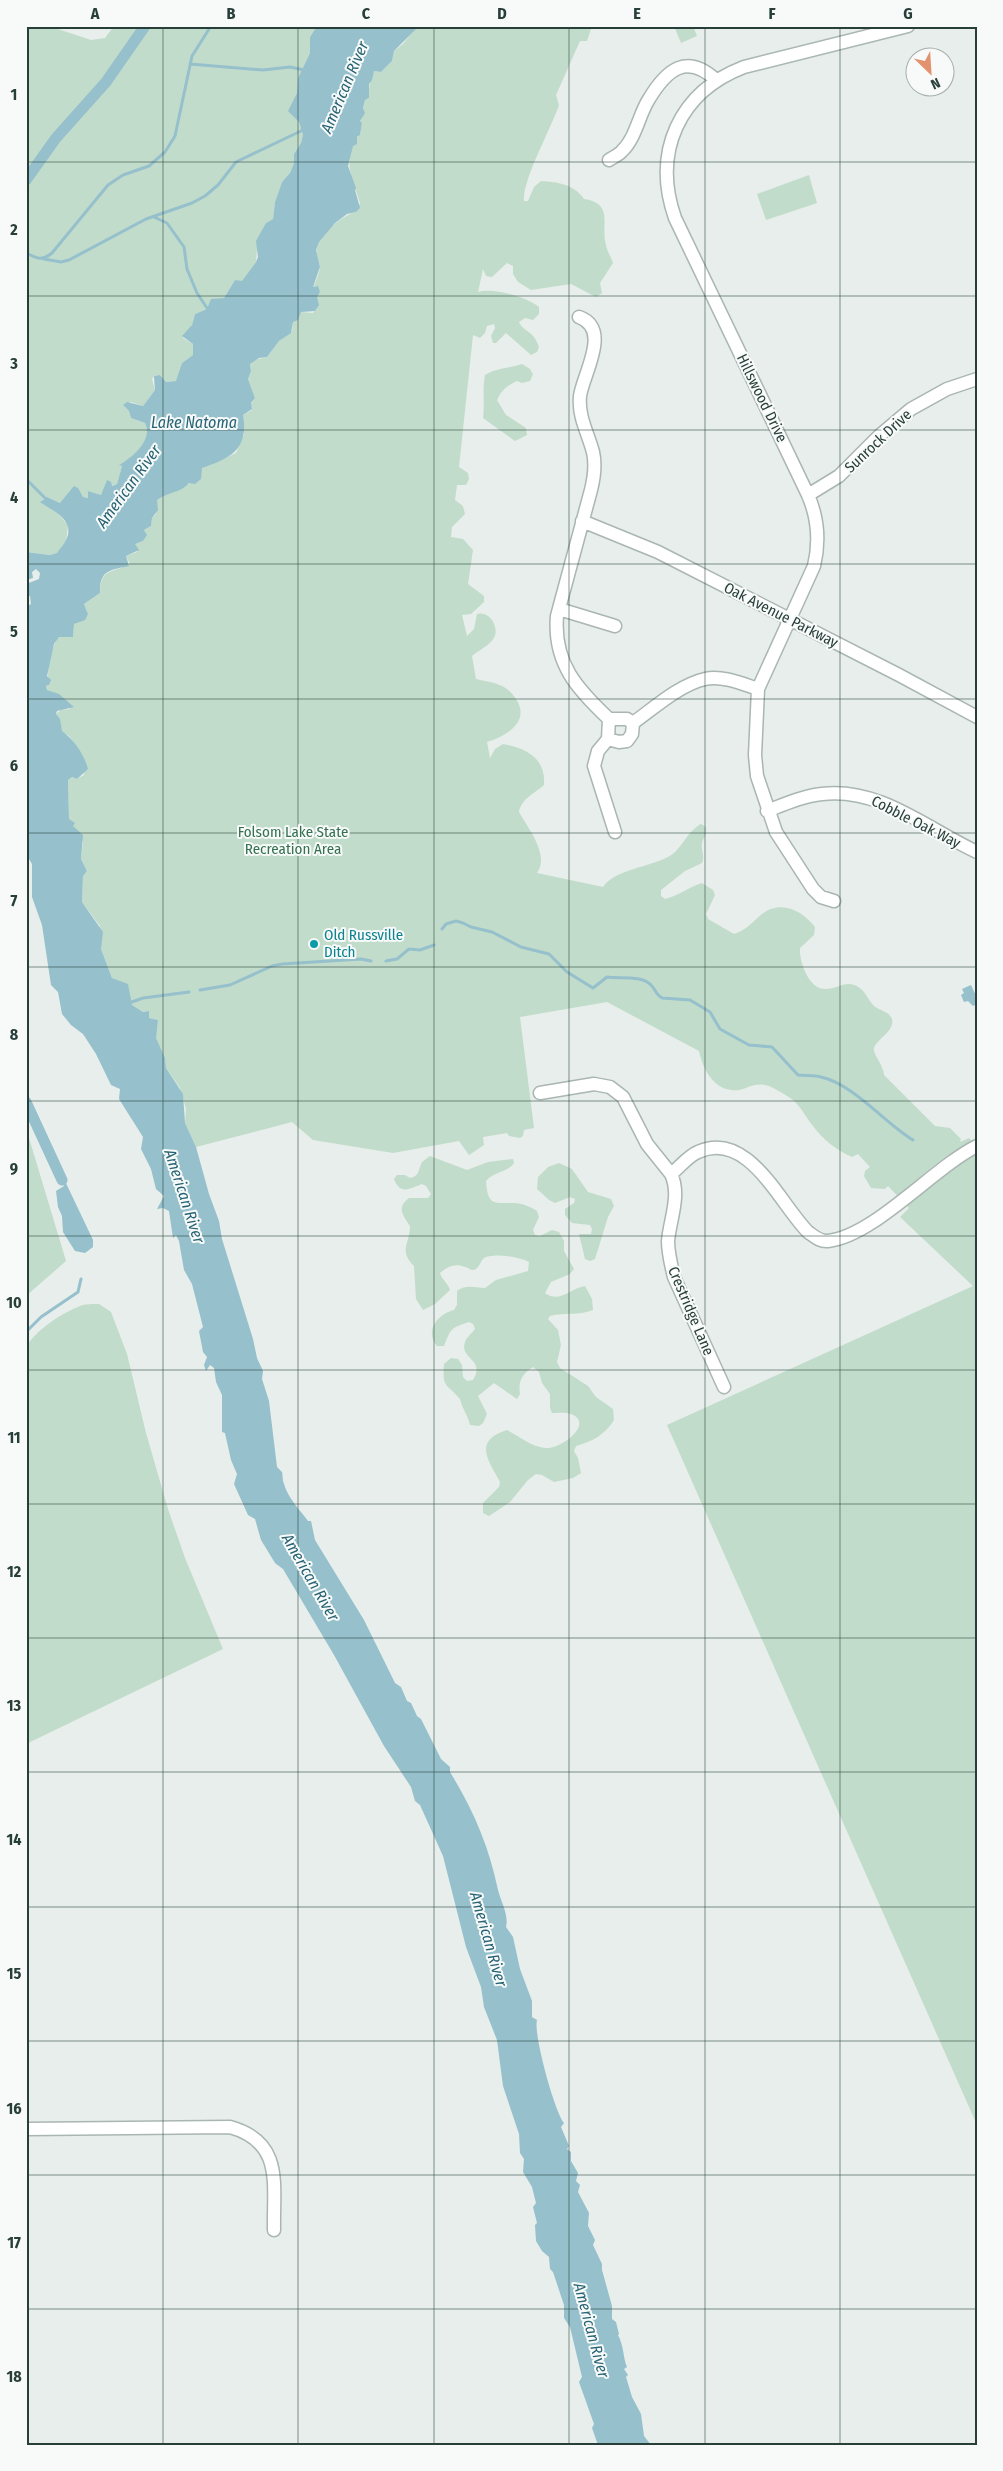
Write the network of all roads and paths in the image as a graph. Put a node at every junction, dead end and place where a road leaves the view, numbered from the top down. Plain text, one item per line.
1 (908, 26) edge
2 (716, 80) junction
3 (609, 160) dead end
4 (579, 317) dead end
5 (977, 379) edge
6 (808, 495) junction
7 (582, 521) junction
8 (559, 609) junction
9 (791, 621) junction
10 (615, 626) dead end
11 (758, 689) junction
12 (977, 717) edge
13 (609, 720) junction
14 (632, 723) junction
15 (608, 739) junction
16 (767, 810) junction
17 (615, 832) dead end
18 (977, 852) edge
19 (834, 901) dead end
20 (540, 1093) dead end
21 (976, 1146) edge
22 (671, 1174) junction
23 (724, 1387) dead end
24 (26, 2129) edge
25 (274, 2230) dead end

1 - 2 street, Hillswood Drive
2 - 3 street
2 - 6 street, Hillswood Drive
4 - 7 street
5 - 6 street, Sunrock Drive
6 - 9 street, Hillswood Drive
7 - 8 street
7 - 9 street, Oak Avenue Parkway
8 - 10 street
8 - 13 street
9 - 11 street, Hillswood Drive
9 - 12 street, Oak Avenue Parkway
11 - 14 street
11 - 16 street, Hillswood Drive
13 - 14 street
13 - 15 street
14 - 15 street
15 - 17 street
16 - 18 street, Cobble Oak Way
16 - 19 street, Hillswood Drive
20 - 22 street
21 - 22 street
22 - 23 street, Crestridge Lane
24 - 25 street

